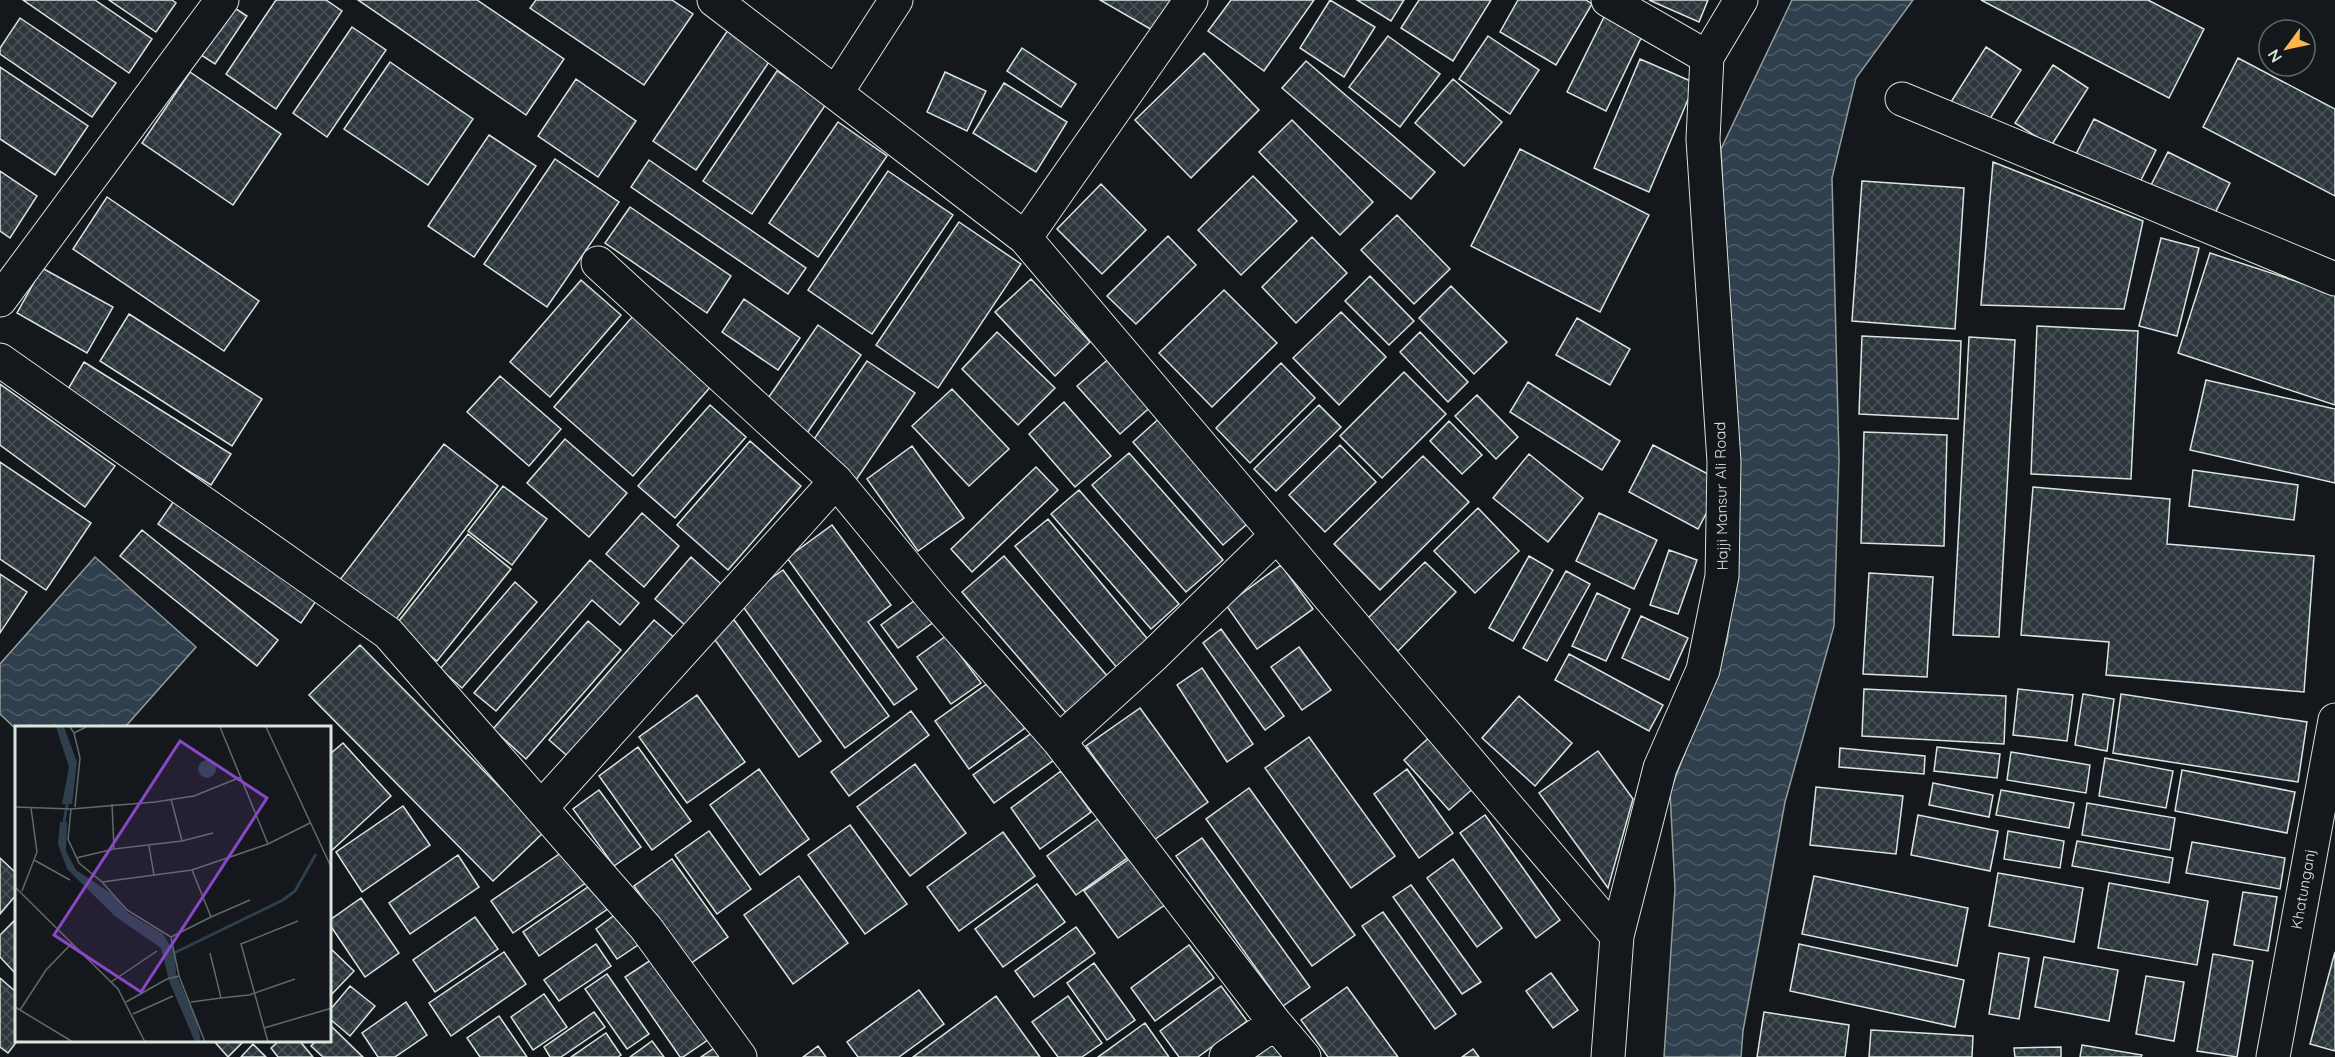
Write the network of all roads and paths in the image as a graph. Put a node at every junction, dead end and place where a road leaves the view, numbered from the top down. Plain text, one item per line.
1 (222, 0) edge
2 (714, 0) edge
3 (896, 0) edge
4 (1191, 0) edge
5 (1608, 0) edge
6 (1741, 0) edge
7 (1707, 57) junction
8 (836, 93) junction
9 (1902, 99) dead end
10 (1026, 238) junction
11 (598, 263) dead end
12 (2335, 279) edge
13 (0, 300) edge
14 (0, 360) edge
15 (836, 481) junction
16 (1277, 535) junction
17 (2335, 720) edge
18 (1059, 741) junction
19 (541, 808) junction
20 (2322, 861) edge
21 (1617, 936) junction
22 (1275, 1023) junction
23 (740, 1057) edge
24 (1226, 1057) edge
25 (1304, 1057) edge
26 (1608, 1057) edge
27 (2273, 1057) edge

1 - 13 street
2 - 8 street
3 - 8 street
4 - 10 street
5 - 7 street
6 - 7 street, Hajji Mansur Ali Road
7 - 21 street, Hajji Mansur Ali Road
8 - 10 street
9 - 12 street
10 - 16 street
11 - 15 street
14 - 19 street
15 - 18 street
15 - 19 street
16 - 18 street
16 - 21 street
17 - 20 street, Khatunganj
18 - 22 street
19 - 23 street
20 - 27 street, Khatunganj
21 - 26 street, Hajji Mansur Ali Road
22 - 24 street
22 - 25 street

